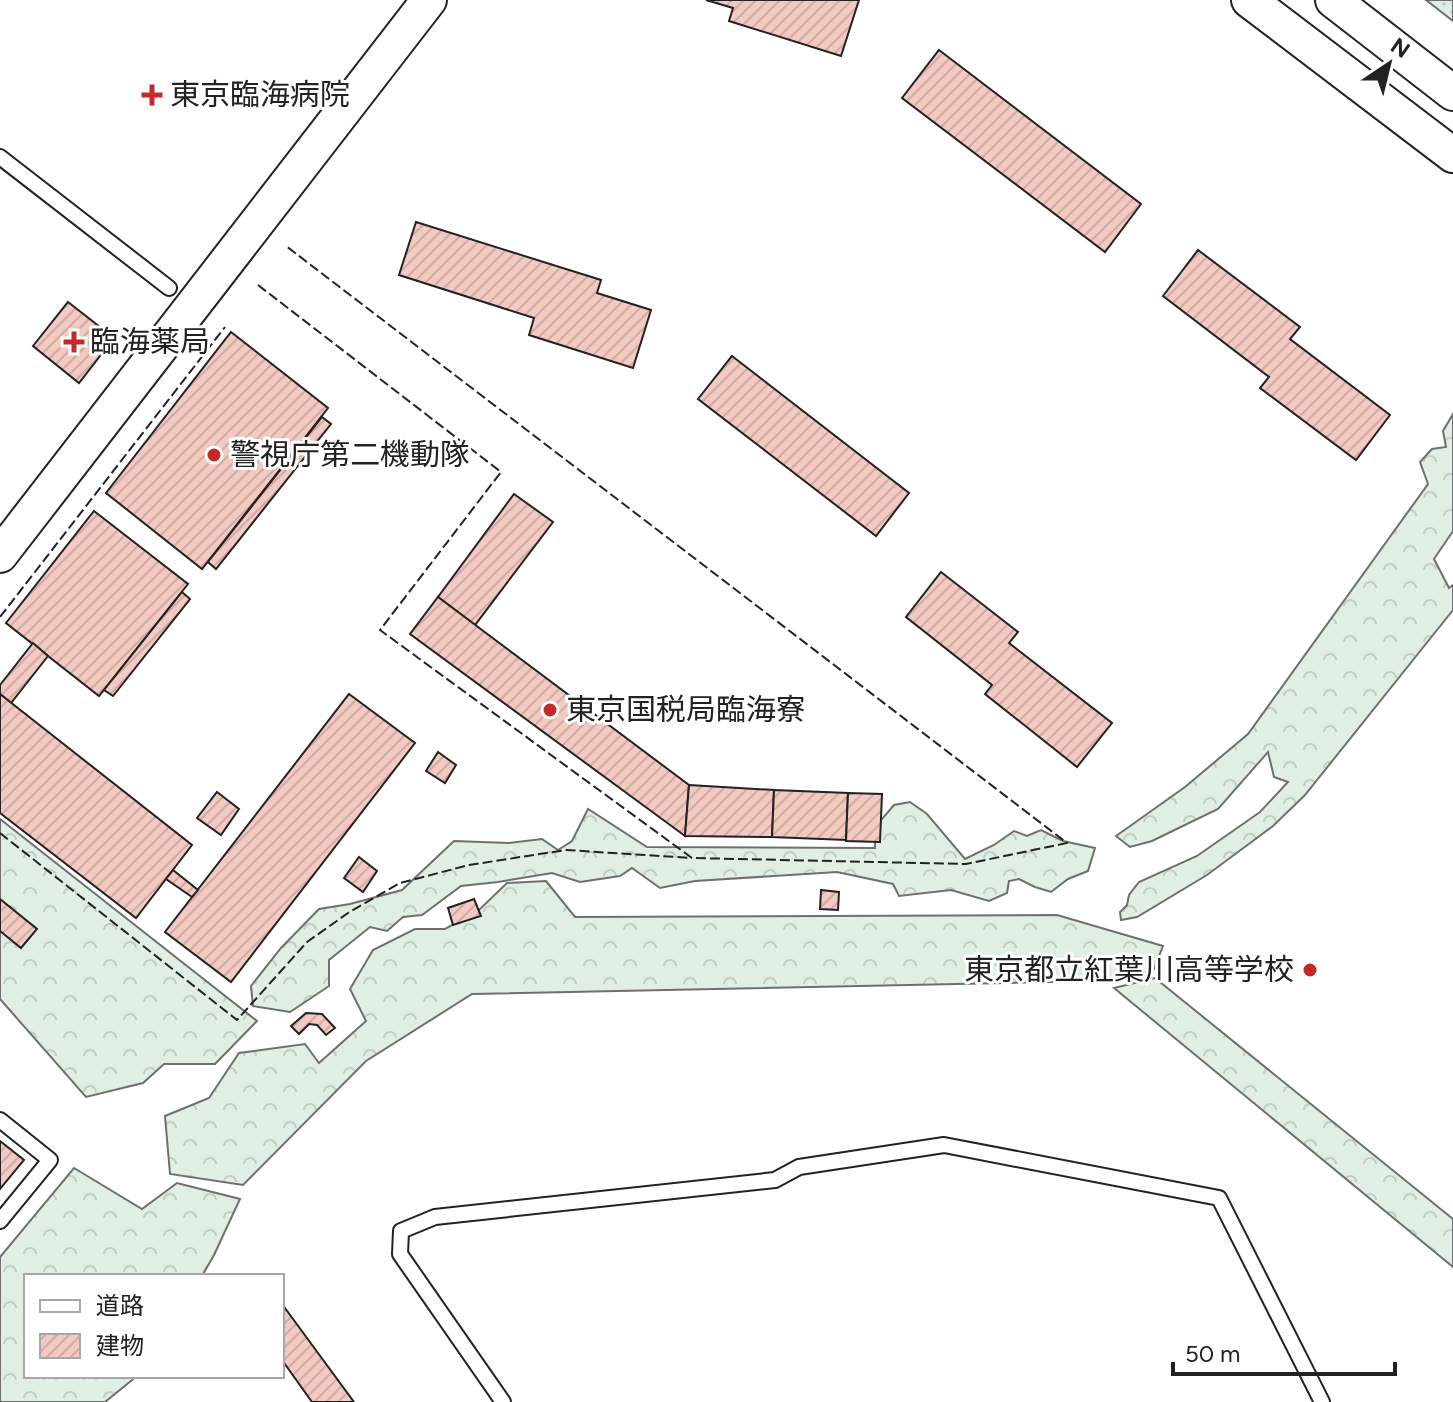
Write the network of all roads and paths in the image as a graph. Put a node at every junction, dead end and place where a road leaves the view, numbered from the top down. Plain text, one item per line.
1 (429, 0) edge
2 (1249, 0) edge
3 (1333, 0) edge
4 (1453, 93) edge
5 (1453, 155) edge
6 (0, 157) edge
7 (169, 288) dead end
8 (0, 555) edge
9 (0, 1120) edge
10 (0, 1221) edge
11 (503, 1402) edge
12 (1322, 1402) edge

1 - 8 street
2 - 5 street
3 - 4 street
6 - 7 lane
9 - 10 lane
11 - 12 lane

